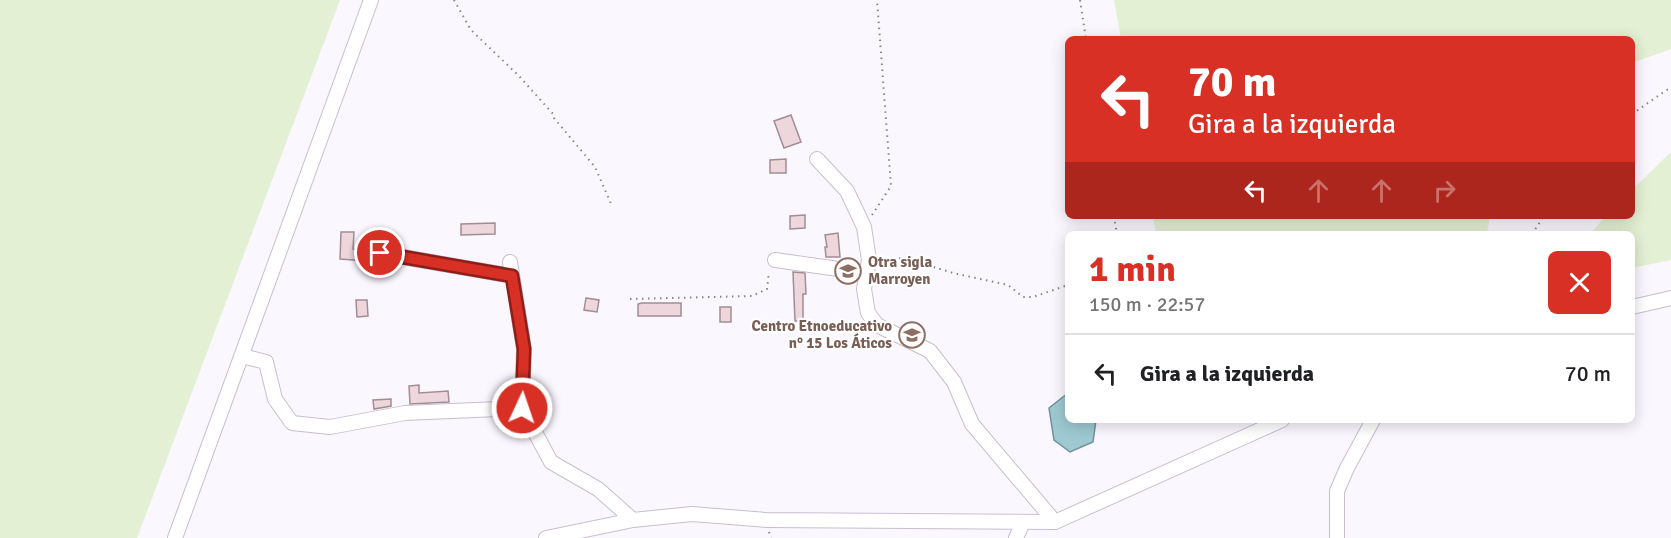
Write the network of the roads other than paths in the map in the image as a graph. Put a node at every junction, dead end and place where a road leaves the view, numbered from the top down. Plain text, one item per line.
1 (371, 0) edge
2 (817, 159) dead end
3 (380, 253) dead end
4 (775, 260) road end
5 (868, 266) junction
6 (1671, 298) edge
7 (1635, 306) edge
8 (242, 356) junction
9 (522, 408) junction
10 (1275, 423) edge
11 (1371, 423) edge
12 (633, 520) junction
13 (1023, 522) junction
14 (1055, 522) junction
15 (175, 538) edge
16 (546, 538) edge
17 (1016, 538) edge
18 (1337, 538) edge

1 - 8 street
2 - 5 street
3 - 9 street
4 - 5 street
5 - 14 street
6 - 7 street
8 - 9 street
8 - 15 street
9 - 12 street
10 - 14 street
11 - 18 street
12 - 13 street
12 - 16 street
13 - 14 street
13 - 17 street

